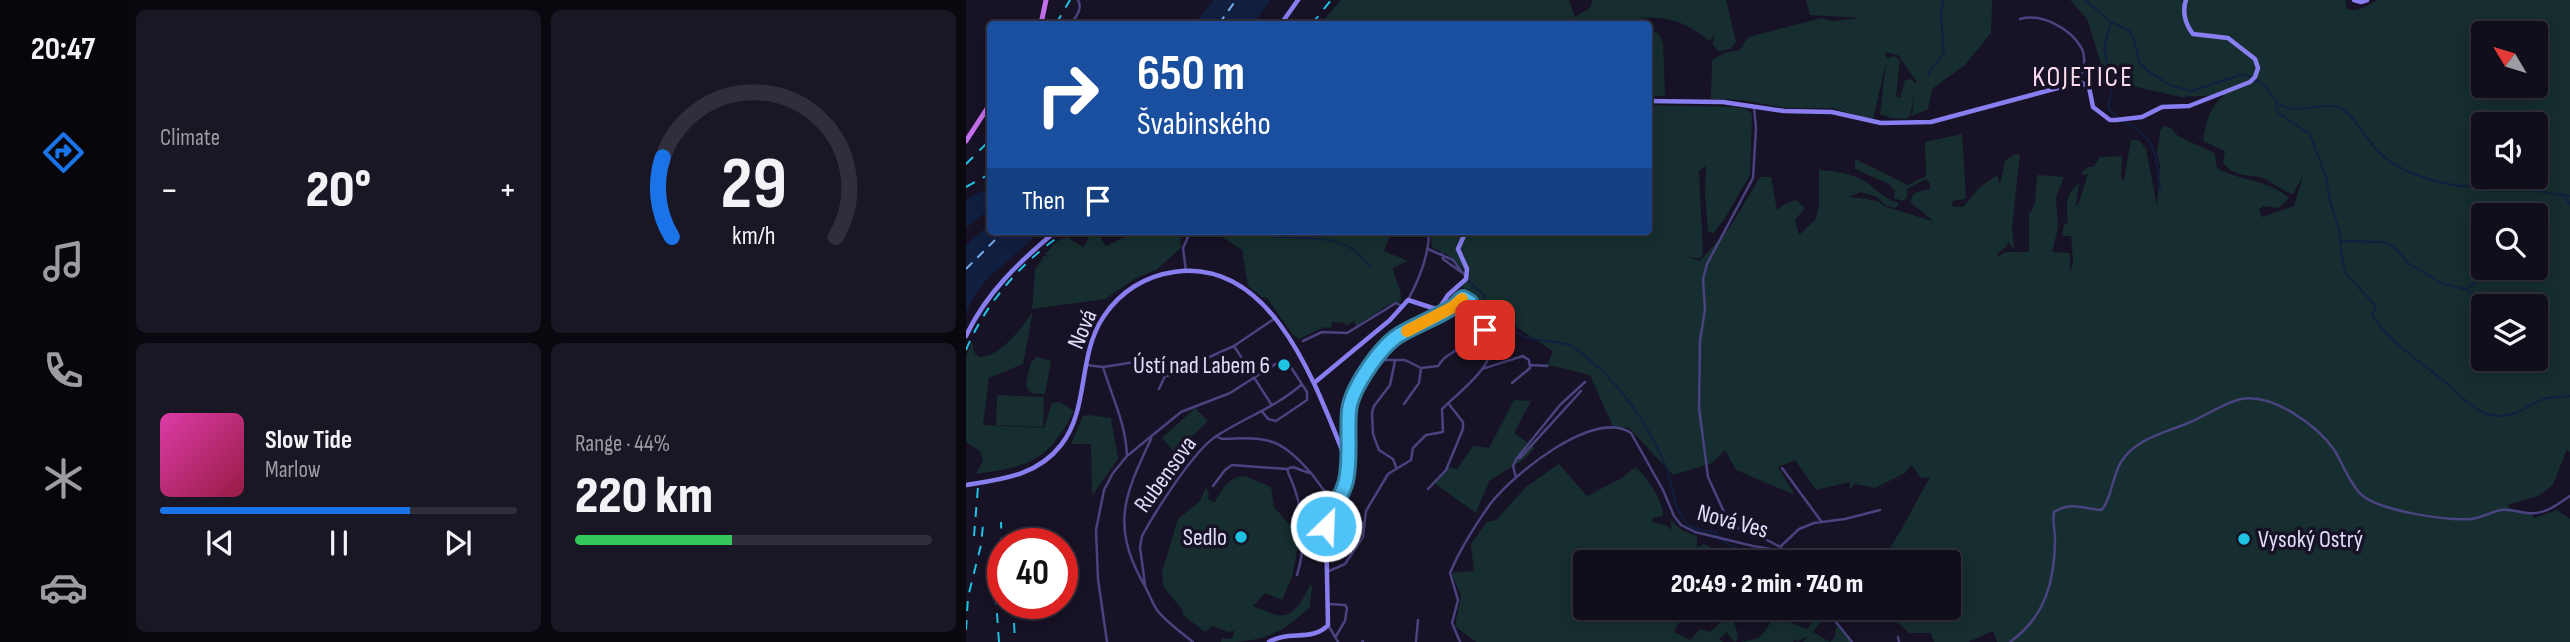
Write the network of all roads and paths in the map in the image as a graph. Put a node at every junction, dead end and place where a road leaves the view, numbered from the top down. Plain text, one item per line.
1 (1046, 0) edge
2 (1078, 0) edge
3 (1298, 0) edge
4 (2186, 0) edge
5 (2354, 0) edge
6 (2367, 0) edge
7 (2020, 19) dead end
8 (1042, 21) edge
9 (1073, 21) edge
10 (1283, 21) edge
11 (2080, 82) junction
12 (1652, 101) edge
13 (1754, 107) junction
14 (987, 109) edge
15 (966, 141) edge
16 (1052, 235) edge
17 (1186, 235) edge
18 (1429, 235) edge
19 (1464, 235) edge
20 (1428, 249) junction
21 (1186, 271) junction
22 (1465, 273) junction
23 (1408, 300) junction
24 (1402, 306) junction
25 (1438, 312) junction
26 (1470, 313) junction
27 (1274, 319) junction
28 (966, 336) edge
29 (1303, 341) dead end
30 (1234, 346) junction
31 (1377, 359) junction
32 (1395, 361) junction
33 (1086, 365) junction
34 (1531, 365) junction
35 (1547, 366) dead end
36 (1102, 367) junction
37 (1421, 368) junction
38 (1482, 369) junction
39 (1165, 376) junction
40 (1254, 379) junction
41 (1585, 382) dead end
42 (1314, 383) junction
43 (1511, 383) dead end
44 (1302, 384) junction
45 (1159, 388) dead end
46 (1581, 391) dead end
47 (1448, 402) junction
48 (1271, 404) junction
49 (1404, 404) dead end
50 (1262, 411) junction
51 (1216, 436) junction
52 (1152, 438) junction
53 (1127, 456) junction
54 (1517, 458) junction
55 (1348, 465) junction
56 (1396, 467) junction
57 (1783, 468) dead end
58 (1287, 469) junction
59 (1311, 473) junction
60 (1516, 478) junction
61 (966, 485) edge
62 (1213, 486) dead end
63 (1428, 489) dead end
64 (2570, 496) edge
65 (1336, 503) junction
66 (1880, 510) dead end
67 (1331, 514) junction
68 (1821, 521) junction
69 (1364, 524) junction
70 (1780, 547) junction
71 (1776, 550) edge
72 (1782, 550) edge
73 (1327, 571) junction
74 (1297, 575) dead end
75 (1145, 585) junction
76 (1328, 604) junction
77 (1418, 620) dead end
78 (1834, 620) edge
79 (1328, 625) junction
80 (1315, 635) junction
81 (1301, 636) junction
82 (1336, 636) junction
83 (1898, 637) dead end
84 (1107, 642) edge
85 (1193, 642) edge
86 (1269, 642) edge
87 (1298, 642) edge
88 (1314, 642) edge
89 (1338, 642) edge
90 (1416, 642) edge
91 (1460, 642) edge
92 (1852, 642) edge
93 (1899, 642) edge
94 (2010, 642) edge

1 - 8 main road
2 - 9 street
3 - 10 street
4 - 11 street
5 - 6 street
7 - 11 street
11 - 13 street
12 - 13 street
13 - 70 street, Nová Ves
14 - 15 main road
16 - 28 street
17 - 21 street
18 - 20 street
19 - 22 street
20 - 22 street
20 - 23 street
21 - 27 street, Nová
21 - 33 street, Nová
22 - 25 street
23 - 24 street
23 - 25 street
24 - 29 street
24 - 42 street
25 - 26 street
25 - 31 street
26 - 37 street
26 - 38 street
27 - 30 street
27 - 42 street, Nová
30 - 39 street
30 - 40 street
31 - 32 street
31 - 55 street
32 - 37 street
32 - 56 street
33 - 36 street
33 - 61 street, Nová
34 - 35 street
34 - 38 street
34 - 43 street
36 - 39 street
36 - 53 street, Nová
37 - 49 street
38 - 47 street
39 - 45 street
40 - 44 street
40 - 48 street
40 - 52 street
41 - 54 street
42 - 55 street, Nová
44 - 48 street, Rubensova
44 - 50 street, Rubensova
46 - 54 street
47 - 56 street
47 - 63 street
48 - 50 street, Rubensova
50 - 51 street, Rubensova
51 - 59 street
51 - 75 street, Rubensova
52 - 53 street
52 - 75 street
53 - 84 street
54 - 60 street
55 - 65 street
56 - 69 street
57 - 68 street
58 - 59 street
58 - 62 street
58 - 74 street
59 - 65 street
60 - 71 street, Nová Ves
60 - 91 street
64 - 94 street
65 - 67 street
66 - 68 street, Nová Ves
67 - 69 street
67 - 73 street
68 - 70 street, Nová Ves
69 - 73 street
70 - 72 street, Nová Ves
73 - 76 street
75 - 85 street
76 - 79 street
76 - 82 street
77 - 90 street
78 - 92 street
79 - 80 street
79 - 82 street
80 - 81 street
80 - 88 street
81 - 86 street
81 - 87 street
82 - 89 street
83 - 93 street

